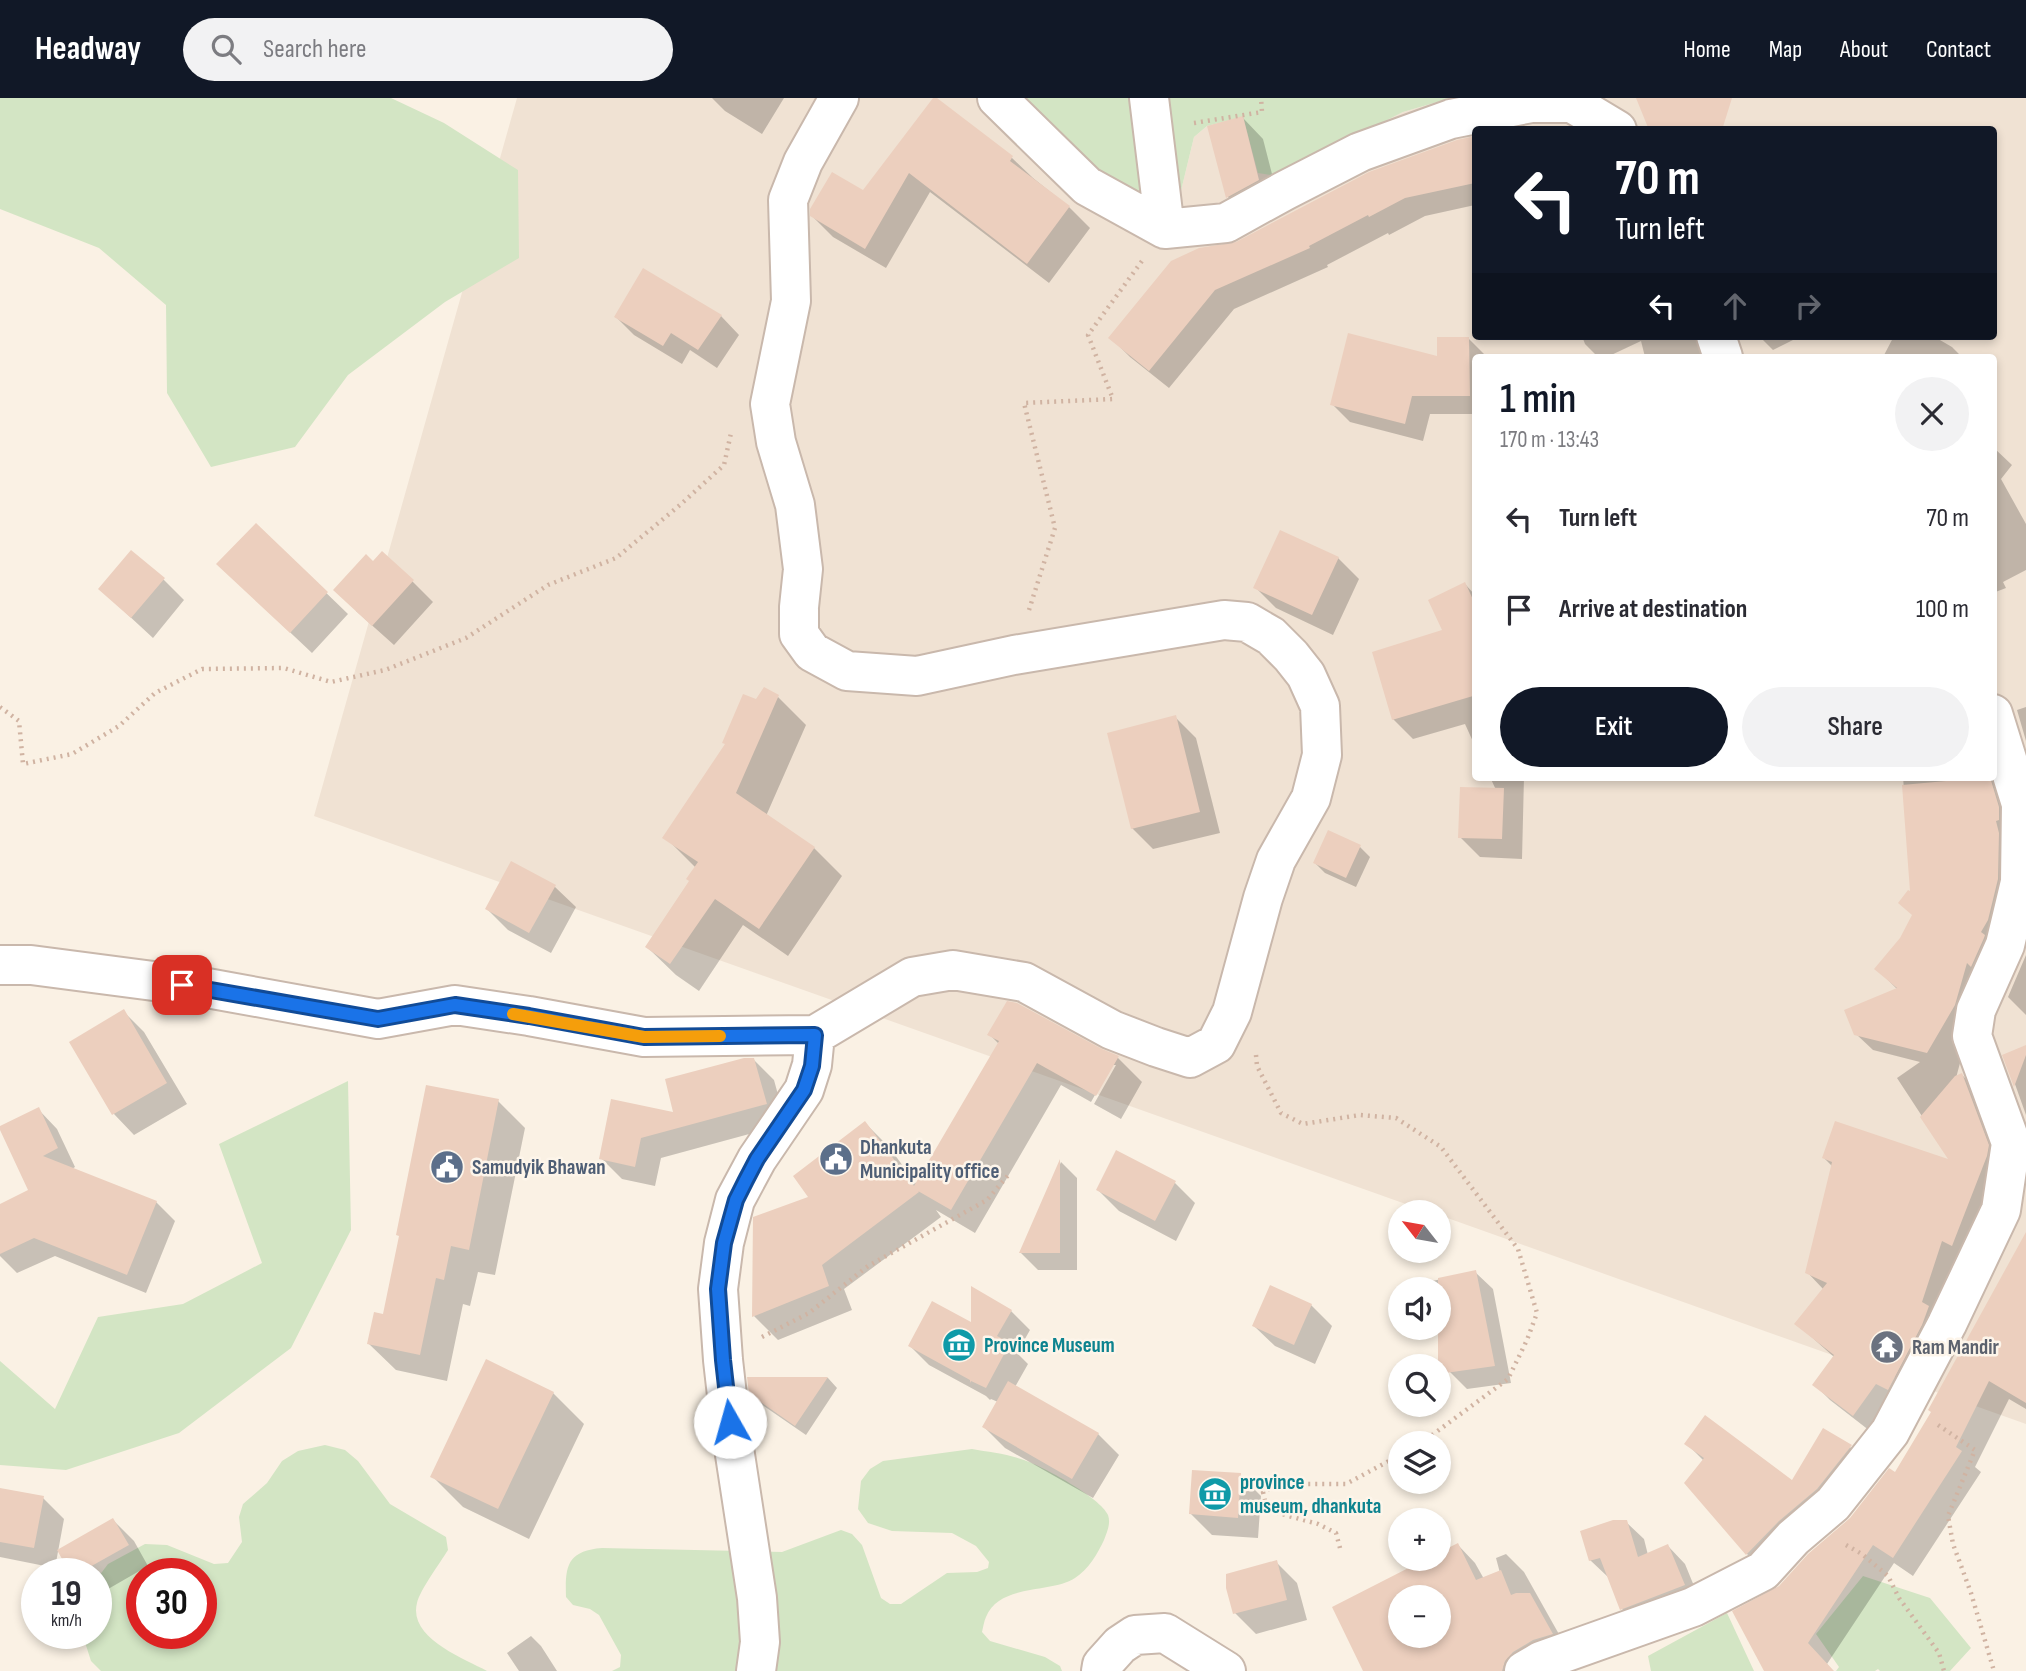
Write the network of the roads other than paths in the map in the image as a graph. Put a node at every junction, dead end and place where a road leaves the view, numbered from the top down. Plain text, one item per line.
1 (839, 98) edge
2 (997, 98) edge
3 (1149, 98) edge
4 (1610, 126) edge
5 (1165, 229) junction
6 (1997, 726) edge
7 (2026, 959) edge
8 (0, 965) edge
9 (1976, 1010) junction
10 (815, 1035) junction
11 (756, 1671) edge
12 (1101, 1671) edge
13 (1226, 1671) edge
14 (1524, 1671) edge

1 - 10 street
2 - 5 street
3 - 5 street
4 - 5 street
6 - 9 street
7 - 9 street
8 - 10 street
9 - 14 street
10 - 11 street
12 - 13 street

